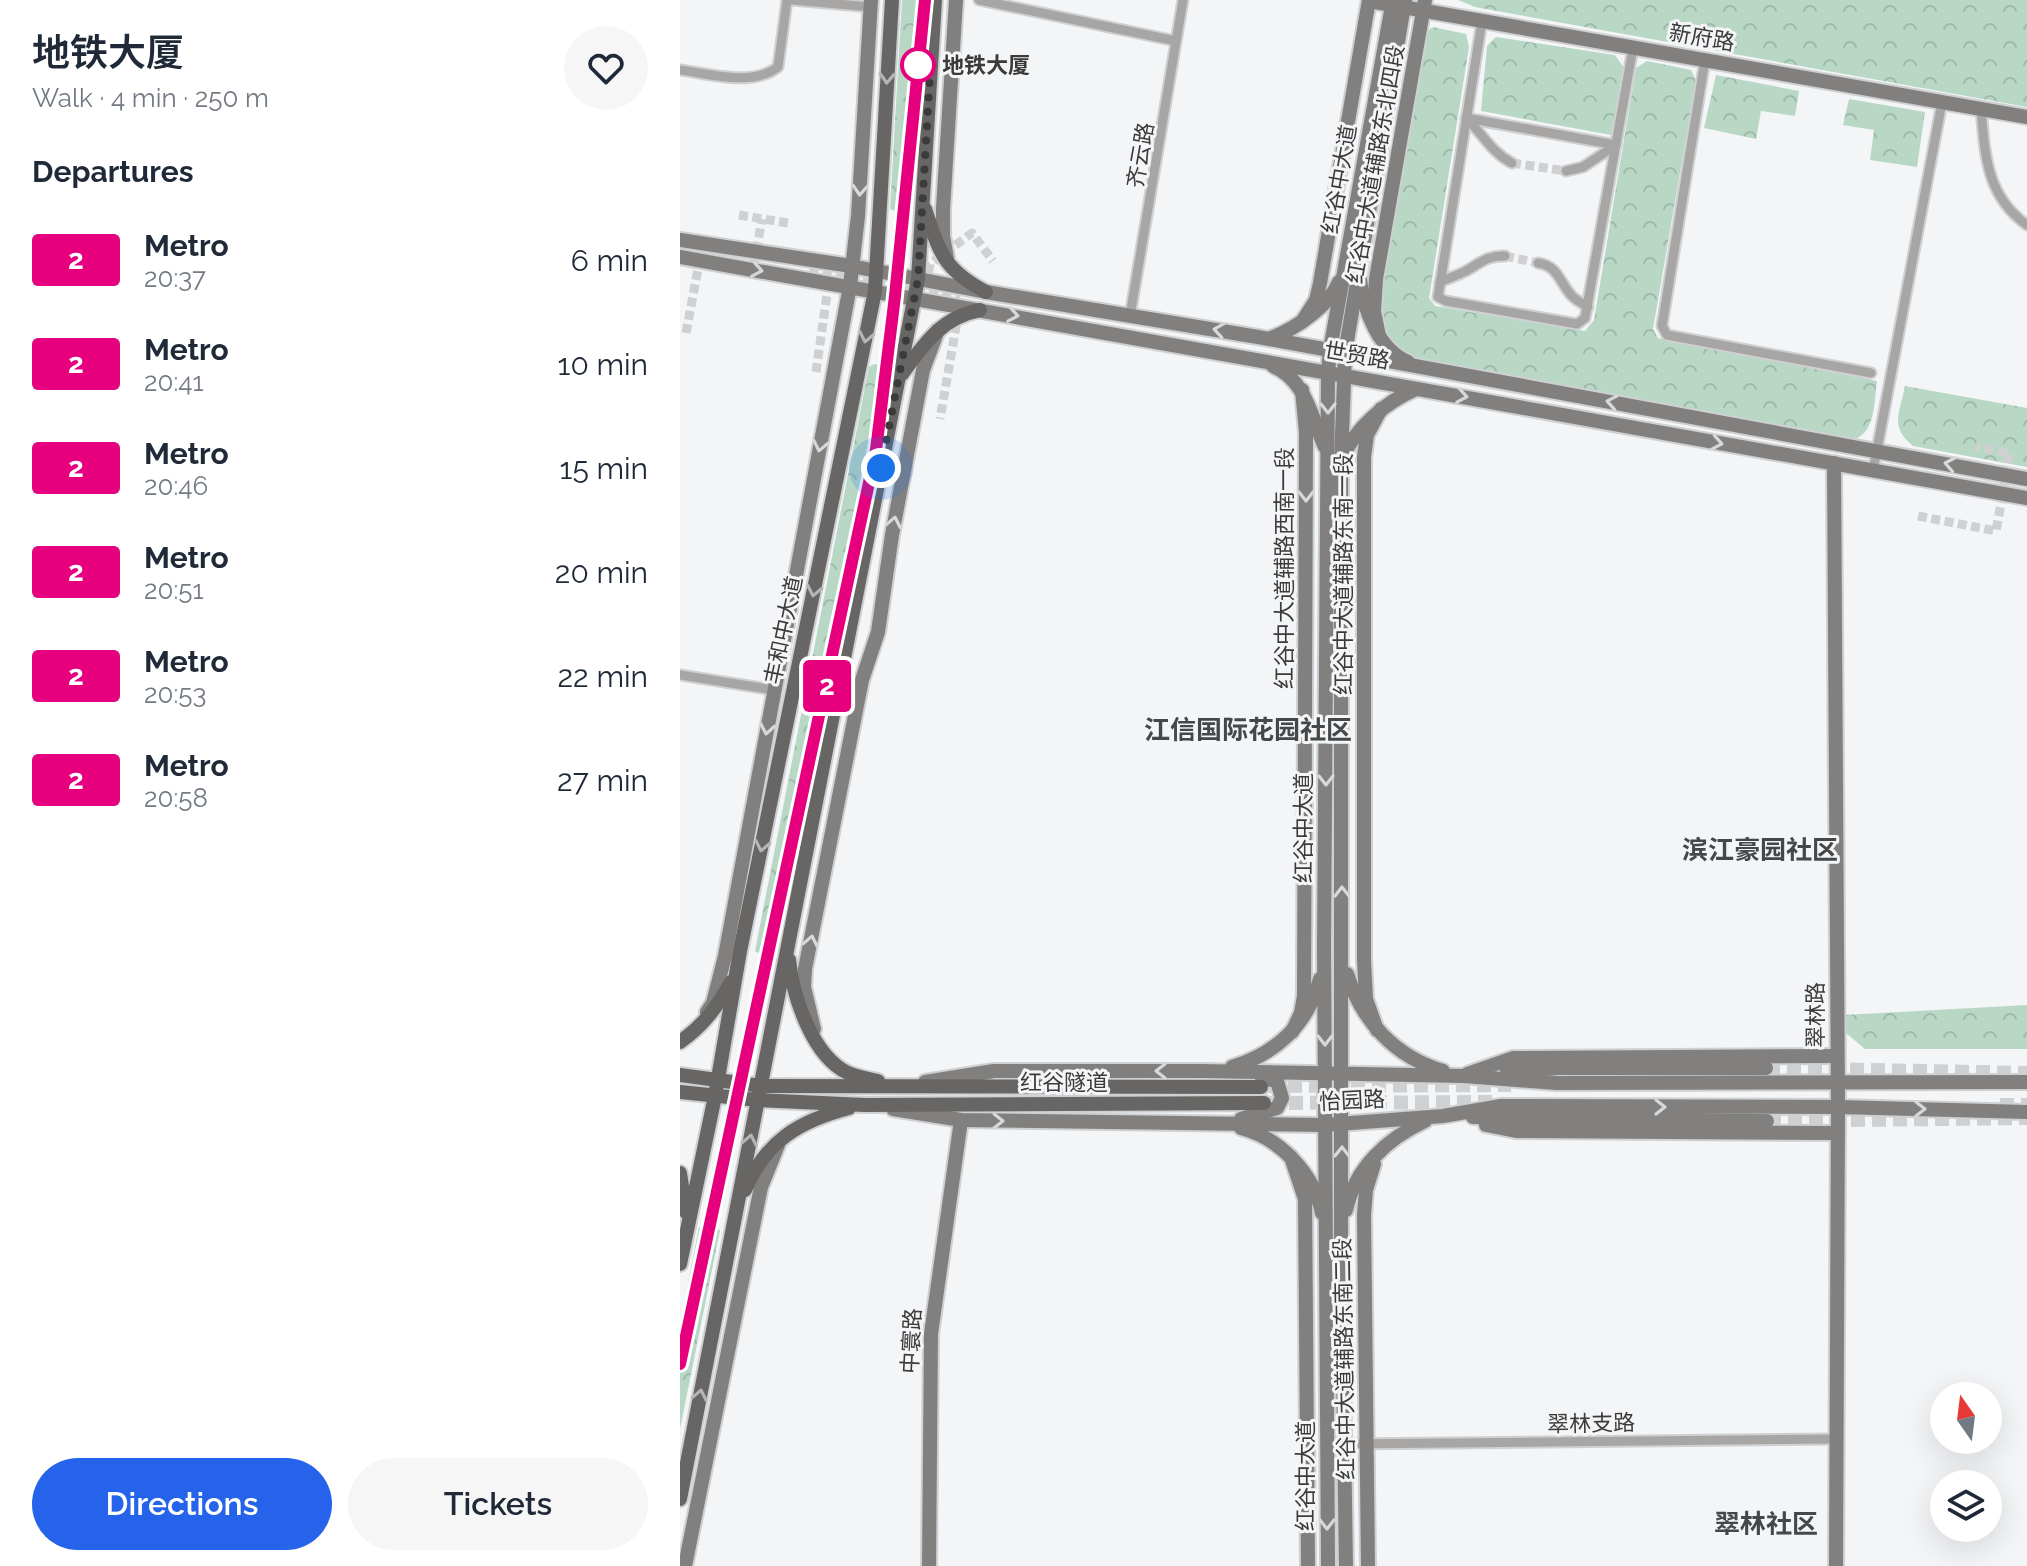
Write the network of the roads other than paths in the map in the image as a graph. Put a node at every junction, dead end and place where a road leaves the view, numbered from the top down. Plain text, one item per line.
1 (790, 0) edge
2 (892, 0) edge
3 (935, 0) edge
4 (956, 0) edge
5 (979, 0) edge
6 (1183, 0) edge
7 (1369, 0) edge
8 (871, 3) edge
9 (1398, 3) edge
10 (1424, 5) edge
11 (1482, 21) junction
12 (1176, 41) junction
13 (1633, 48) junction
14 (1705, 60) junction
15 (680, 70) edge
16 (1942, 102) junction
17 (1981, 109) junction
18 (2027, 117) edge
19 (1466, 118) junction
20 (1616, 145) junction
21 (1512, 163) tunnel mouth
22 (1566, 171) tunnel mouth
23 (922, 200) junction
24 (2027, 225) edge
25 (680, 240) edge
26 (1505, 256) tunnel mouth
27 (680, 257) edge
28 (947, 263) junction
29 (1538, 263) tunnel mouth
30 (851, 266) junction
31 (1352, 266) junction
32 (876, 270) junction
33 (918, 279) junction
34 (1440, 282) junction
35 (850, 286) junction
36 (875, 291) junction
37 (986, 292) junction
38 (915, 298) junction
39 (1588, 307) junction
40 (980, 310) junction
41 (1130, 316) junction
42 (1302, 322) junction
43 (938, 330) junction
44 (1379, 336) junction
45 (1268, 339) junction
46 (1337, 351) junction
47 (1258, 360) junction
48 (1419, 367) junction
49 (1328, 372) junction
50 (1871, 373) dead end
51 (1344, 375) junction
52 (899, 378) junction
53 (1418, 388) junction
54 (1302, 390) junction
55 (1381, 409) junction
56 (1877, 449) junction
57 (1328, 453) junction
58 (1341, 462) junction
59 (1834, 463) junction
60 (1873, 471) junction
61 (2027, 479) edge
62 (2027, 498) edge
63 (680, 675) edge
64 (774, 690) junction
65 (1324, 947) junction
66 (788, 948) junction
67 (740, 951) junction
68 (1342, 958) junction
69 (1377, 1030) junction
70 (1292, 1032) junction
71 (694, 1033) junction
72 (680, 1042) edge
73 (818, 1045) junction
74 (1837, 1056) junction
75 (1766, 1068) tunnel mouth
76 (1201, 1071) junction
77 (1325, 1073) junction
78 (1343, 1073) junction
79 (680, 1075) edge
80 (1463, 1076) junction
81 (2027, 1082) edge
82 (1838, 1083) junction
83 (898, 1087) junction
84 (1261, 1087) tunnel mouth
85 (717, 1089) junction
86 (680, 1092) edge
87 (759, 1093) junction
88 (1264, 1103) tunnel mouth
89 (865, 1105) junction
90 (1838, 1107) junction
91 (2027, 1112) edge
92 (1443, 1116) junction
93 (961, 1120) junction
94 (1767, 1121) tunnel mouth
95 (1221, 1124) junction
96 (1343, 1124) junction
97 (1325, 1125) junction
98 (1838, 1133) junction
99 (783, 1136) junction
100 (1377, 1153) junction
101 (1291, 1157) junction
102 (680, 1173) edge
103 (734, 1219) junction
104 (687, 1226) junction
105 (1334, 1232) junction
106 (680, 1264) edge
107 (1837, 1439) junction
108 (1368, 1443) junction
109 (1346, 1444) junction
110 (680, 1499) edge
111 (685, 1566) edge
112 (929, 1566) edge
113 (1308, 1566) edge
114 (1328, 1566) edge
115 (1346, 1566) edge
116 (1368, 1566) edge
117 (1836, 1566) edge

1 - 8 street
1 - 15 street
2 -> 32 main road, 丰和中大道
3 - 23 main road
4 - 28 main road
5 - 12 street
6 - 12 street, 齐云路
7 - 9 main road, 新府路
7 - 42 main road
8 -> 30 main road
9 - 10 main road, 新府路
9 - 31 main road, 红谷中大道
10 - 11 main road, 新府路
10 - 44 main road, 红谷中大道辅路东北四段
11 - 13 main road, 新府路
11 - 19 street
12 - 41 street, 齐云路
13 - 14 main road, 新府路
13 - 20 street
14 - 16 main road, 新府路
14 - 50 street
16 - 17 main road, 新府路
16 - 56 street
17 - 18 main road, 新府路
17 - 24 street
19 - 20 street
19 - 21 street
19 - 34 street
20 - 22 street
20 - 39 street
23 - 28 main road
23 - 33 main road
25 - 30 main road, 世贸路
26 - 34 street
27 -> 35 main road, 世贸路
28 - 37 main road
29 - 39 street
30 - 32 main road, 世贸路
30 - 35 main road
31 - 42 main road
31 - 44 main road
31 - 46 main road, 红谷中大道
32 - 33 main road, 世贸路
32 - 36 main road, 丰和中大道
33 - 37 main road, 世贸路
33 - 38 main road
34 - 39 street
35 - 36 main road, 世贸路
35 -> 64 main road
36 - 38 main road, 世贸路
36 -> 67 main road, 丰和中大道
37 - 41 main road, 世贸路
38 - 40 main road, 世贸路
38 - 52 main road
40 - 43 main road
40 -> 47 main road, 世贸路
45 -> 41 main road, 世贸路
42 - 45 main road
43 - 52 main road
73 -> 43 main road
44 - 48 main road
45 - 46 main road, 世贸路
46 - 48 main road, 世贸路
46 - 49 main road, 红谷中大道
46 - 51 main road, 红谷中大道
47 - 49 main road, 世贸路
47 - 54 main road
56 -> 48 main road, 世贸路
49 - 51 main road, 世贸路
49 -> 57 main road, 红谷中大道
51 - 53 main road, 世贸路
51 - 58 main road, 红谷中大道
52 - 66 main road
53 - 55 main road
53 -> 59 main road, 世贸路
54 - 57 main road
54 -> 70 main road, 红谷中大道辅路西南一段
55 - 58 main road
55 - 69 main road, 红谷中大道辅路东南一段
56 - 60 street
61 -> 56 main road, 世贸路
57 -> 65 main road, 红谷中大道
68 -> 58 main road, 红谷中大道
59 - 60 main road, 世贸路
59 - 74 main road, 翠林路
60 - 62 main road, 世贸路
63 - 64 street
64 -> 71 main road
65 - 70 main road
65 -> 77 main road, 红谷中大道
66 - 73 main road
66 - 87 main road
67 - 71 main road
67 - 85 main road, 丰和中大道
68 - 69 main road
68 - 78 main road, 红谷中大道
69 - 80 main road
70 - 76 main road
71 - 72 main road
73 - 83 main road
74 - 80 main road
74 - 82 main road, 翠林路
75 - 80 main road
76 - 77 main road, 怡园路
76 -> 83 main road, 怡园路
76 - 95 main road
77 - 78 main road, 怡园路
77 - 97 main road, 红谷中大道
78 - 80 main road, 怡园路
78 - 96 main road, 红谷中大道
79 - 85 main road, 怡园路
80 - 82 main road, 怡园路
81 - 82 main road, 怡园路
82 - 90 main road, 翠林路
83 - 84 main road, 红谷隧道
83 - 87 main road, 怡园路
85 - 86 main road, 怡园路
85 - 87 main road, 怡园路
85 - 104 main road, 丰和中大道
87 - 89 main road, 怡园路
103 -> 87 main road
88 - 89 main road, 红谷隧道
89 - 93 main road, 怡园路
89 - 99 main road
90 -> 91 main road, 怡园路
92 -> 90 main road, 怡园路
90 - 98 main road, 翠林路
92 - 94 main road
92 - 96 main road, 怡园路
92 - 98 main road
92 - 100 main road
93 -> 95 main road, 怡园路
93 - 112 main road, 中寰路
95 - 97 main road, 怡园路
95 - 101 main road
96 - 97 main road, 怡园路
105 -> 96 main road, 红谷中大道
97 - 105 main road, 红谷中大道
98 - 107 main road, 翠林路
99 - 103 main road
99 - 111 main road
100 - 105 main road
100 - 108 main road, 红谷中大道辅路东南二段
101 - 105 main road
101 - 113 main road
102 - 104 main road
110 -> 103 main road
104 - 106 main road, 丰和中大道
105 - 109 main road, 红谷中大道
105 -> 114 main road, 红谷中大道
107 - 108 street, 翠林支路
107 - 117 main road, 翠林路
108 - 109 street, 翠林支路
108 - 116 main road, 红谷中大道辅路东南二段
109 - 115 main road, 红谷中大道

